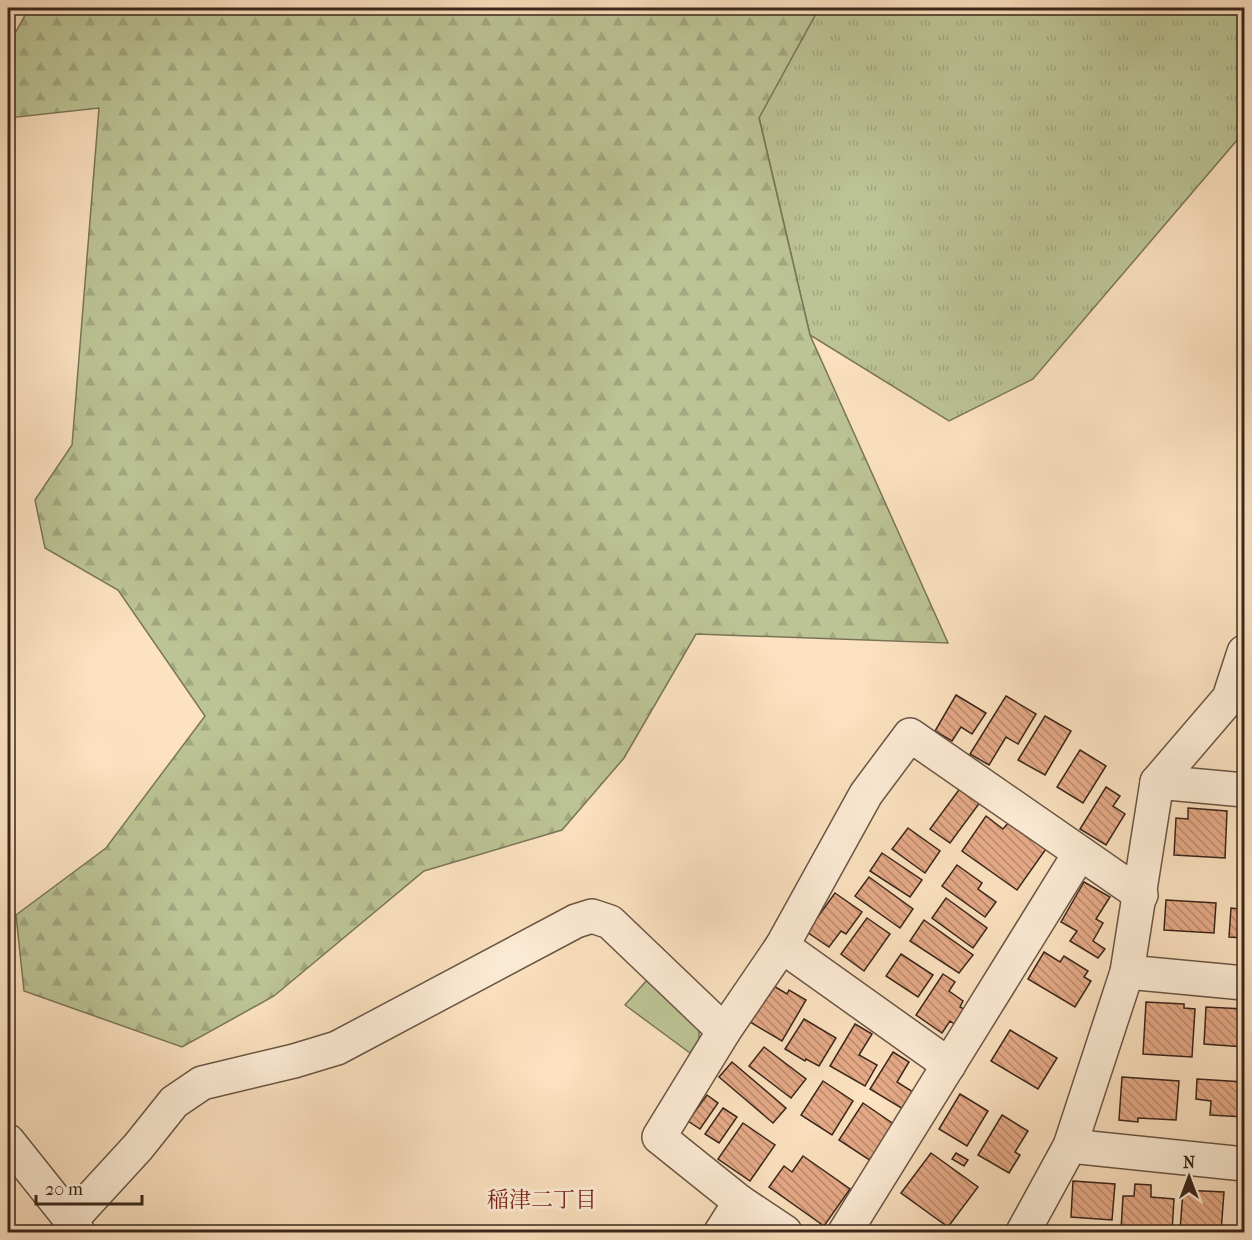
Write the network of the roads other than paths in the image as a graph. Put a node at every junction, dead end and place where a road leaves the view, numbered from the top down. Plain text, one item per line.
1 (1245, 652) edge
2 (1157, 782) junction
3 (1245, 790) edge
4 (1080, 853) junction
5 (1140, 894) junction
6 (782, 946) junction
7 (1127, 972) junction
8 (1245, 983) edge
9 (724, 1031) junction
10 (949, 1065) junction
11 (8, 1141) edge
12 (1070, 1146) junction
13 (1245, 1164) edge
14 (740, 1202) junction
15 (75, 1226) edge
16 (721, 1233) edge
17 (785, 1233) edge
18 (845, 1233) edge
19 (1023, 1233) edge

1 - 2 street
2 - 3 street
2 - 5 street
4 - 5 street
4 - 6 street
4 - 10 street
5 - 7 street
6 - 9 street
6 - 10 street
7 - 8 street
7 - 12 street
9 - 14 street
9 - 15 street
10 - 18 street
11 - 15 street
12 - 13 street
12 - 19 street
14 - 16 street
14 - 17 street

